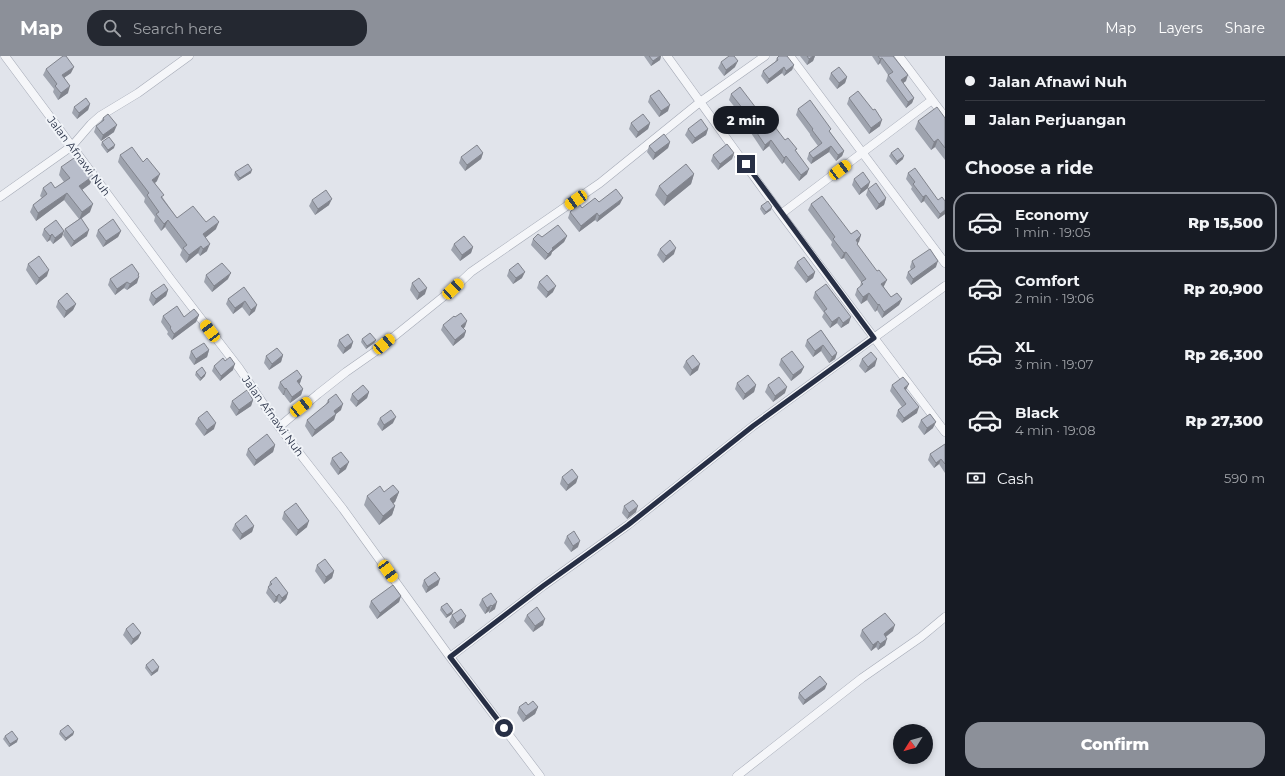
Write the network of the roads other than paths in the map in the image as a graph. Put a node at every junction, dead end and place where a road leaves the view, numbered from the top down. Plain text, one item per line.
1 (4, 56) edge
2 (189, 56) edge
3 (667, 56) edge
4 (765, 56) edge
5 (790, 56) edge
6 (899, 56) edge
7 (932, 100) junction
8 (700, 102) junction
9 (945, 117) edge
10 (72, 146) junction
11 (863, 153) junction
12 (0, 197) edge
13 (782, 214) junction
14 (945, 263) edge
15 (945, 286) edge
16 (874, 338) junction
17 (279, 427) junction
18 (945, 432) edge
19 (945, 617) edge
20 (450, 657) junction
21 (540, 776) edge
22 (736, 776) edge

1 - 10 street, Jalan Afnawi Nuh
2 - 10 street
3 - 8 street
4 - 8 street
5 - 11 street
6 - 7 street
7 - 9 street
7 - 11 street
8 - 13 street
8 - 17 street
10 - 12 street
10 - 17 street, Jalan Afnawi Nuh
11 - 13 street
11 - 14 street
13 - 16 street
15 - 16 street
16 - 18 street
16 - 20 street
17 - 20 street, Jalan Afnawi Nuh
19 - 22 street
20 - 21 street, Jalan Afnawi Nuh

